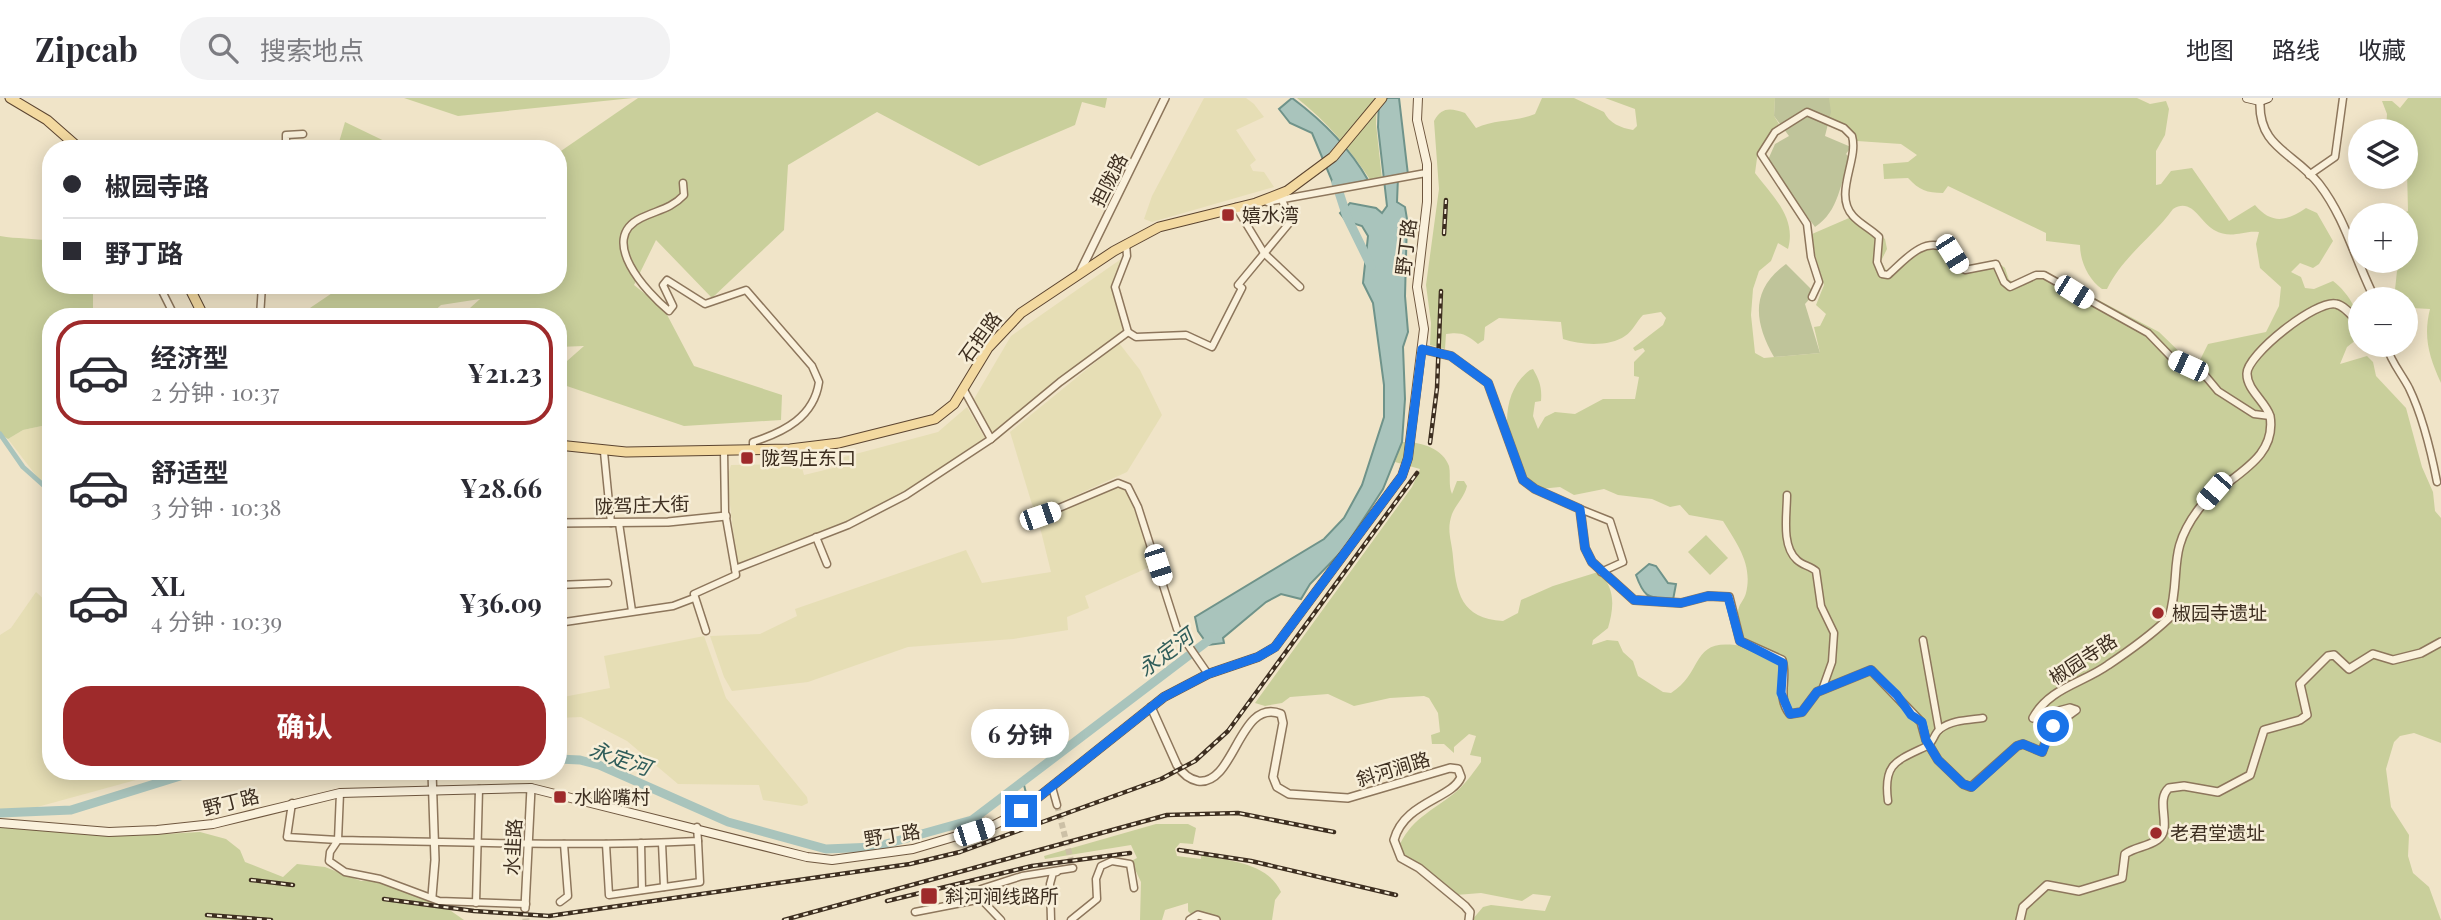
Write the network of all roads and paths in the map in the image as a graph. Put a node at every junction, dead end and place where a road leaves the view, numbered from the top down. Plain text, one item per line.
1 (10, 98) edge
2 (1166, 98) edge
3 (1382, 98) edge
4 (1418, 98) edge
5 (2247, 98) edge
6 (2343, 98) edge
7 (2264, 99) edge
8 (303, 134) dead end
9 (70, 140) edge
10 (286, 140) edge
11 (1422, 174) junction
12 (2309, 175) junction
13 (683, 183) dead end
14 (1282, 200) junction
15 (1255, 203) junction
16 (1236, 207) junction
17 (1126, 244) junction
18 (1265, 253) junction
19 (1079, 275) junction
20 (1300, 286) dead end
21 (2370, 287) edge
22 (1812, 297) dead end
23 (2348, 312) edge
24 (1128, 332) junction
25 (1422, 349) junction
26 (2390, 357) edge
27 (964, 390) junction
28 (2270, 415) junction
29 (991, 439) junction
30 (567, 446) edge
31 (753, 450) junction
32 (724, 451) junction
33 (604, 452) junction
34 (2437, 482) dead end
35 (1787, 495) dead end
36 (1580, 509) junction
37 (726, 516) junction
38 (1040, 516) dead end
39 (567, 523) edge
40 (615, 523) junction
41 (816, 537) junction
42 (827, 564) dead end
43 (735, 569) junction
44 (1601, 572) junction
45 (608, 583) dead end
46 (567, 585) edge
47 (694, 598) junction
48 (632, 611) junction
49 (567, 622) edge
50 (706, 631) dead end
51 (1923, 640) dead end
52 (2441, 642) edge
53 (1206, 670) junction
54 (1822, 690) junction
55 (1151, 707) junction
56 (1983, 718) dead end
57 (1939, 730) junction
58 (1930, 745) junction
59 (432, 780) edge
60 (1052, 787) junction
61 (433, 788) junction
62 (531, 788) junction
63 (479, 789) junction
64 (340, 793) junction
65 (1888, 801) dead end
66 (292, 802) junction
67 (1057, 805) tunnel mouth
68 (0, 823) edge
69 (697, 827) junction
70 (338, 839) junction
71 (698, 841) junction
72 (435, 842) junction
73 (478, 843) junction
74 (641, 843) junction
75 (662, 843) junction
76 (564, 844) junction
77 (606, 844) junction
78 (531, 845) junction
79 (664, 887) junction
80 (1134, 888) dead end
81 (642, 890) junction
82 (432, 896) junction
83 (982, 899) junction
84 (560, 902) dead end
85 (476, 903) junction
86 (525, 906) joint
87 (915, 912) dead end
88 (1001, 920) edge
89 (1051, 920) edge
90 (1070, 920) edge
91 (1189, 920) edge
92 (1216, 920) edge
93 (1469, 920) edge
94 (2020, 920) edge

1 - 9 main road
2 - 19 street, 担陇路
3 - 15 main road, 石担路
4 - 11 main road, 野丁路
5 - 7 main road
6 - 12 street
7 - 12 street
8 - 10 street
11 - 14 street
11 - 25 main road, 野丁路
12 - 21 street
13 - 31 street
14 - 15 street
14 - 18 street
15 - 16 main road, 石担路
16 - 17 main road, 石担路
16 - 18 street
17 - 19 main road, 石担路
17 - 24 street
18 - 20 street
18 - 24 street
19 - 27 main road, 石担路
22 - 28 street
23 - 28 street
24 - 29 street
25 - 36 street
25 - 53 main road, 野丁路
26 - 34 street
27 - 29 street
27 - 31 main road, 石担路
28 - 58 street, 椒园寺路
29 - 41 street
30 - 33 main road, 石担路
31 - 32 main road, 石担路
32 - 33 main road, 石担路
32 - 37 street
33 - 40 street
35 - 54 street
36 - 44 street, 椒园寺路
36 - 44 street
37 - 40 street, 陇驾庄大街
37 - 43 street
38 - 53 street
39 - 40 street, 陇驾庄大街
40 - 48 street
41 - 42 street
41 - 43 street
43 - 47 street
44 - 54 street, 椒园寺路
45 - 46 street
47 - 48 street
47 - 50 street
48 - 49 street
51 - 57 street
52 - 94 street
53 - 55 main road, 野丁路
54 - 58 street, 椒园寺路
55 - 60 main road, 野丁路
55 - 93 street, 斜河涧路
56 - 57 street
57 - 58 street
58 - 65 street
59 - 61 street
60 - 67 street
60 - 69 main road, 野丁路
61 - 63 main road, 野丁路
61 - 64 main road, 野丁路
61 - 72 street
62 - 63 main road, 野丁路
62 - 69 main road, 野丁路
62 - 78 street, 水韭路
63 - 73 street
64 - 66 main road, 野丁路
64 - 70 street
66 - 68 main road, 野丁路
66 - 70 street
69 - 71 street
70 - 72 street
70 - 82 street
71 - 75 street
71 - 79 street
72 - 73 street
72 - 82 street
73 - 78 street
73 - 85 street
74 - 75 street
74 - 77 street
74 - 81 street
75 - 79 street
76 - 77 street
76 - 78 street
76 - 84 street
77 - 81 street
78 - 86 street, 水韭路
79 - 81 street
80 - 90 street
82 - 85 street
83 - 87 street
83 - 88 street
83 - 89 street
85 - 86 street
91 - 92 street

